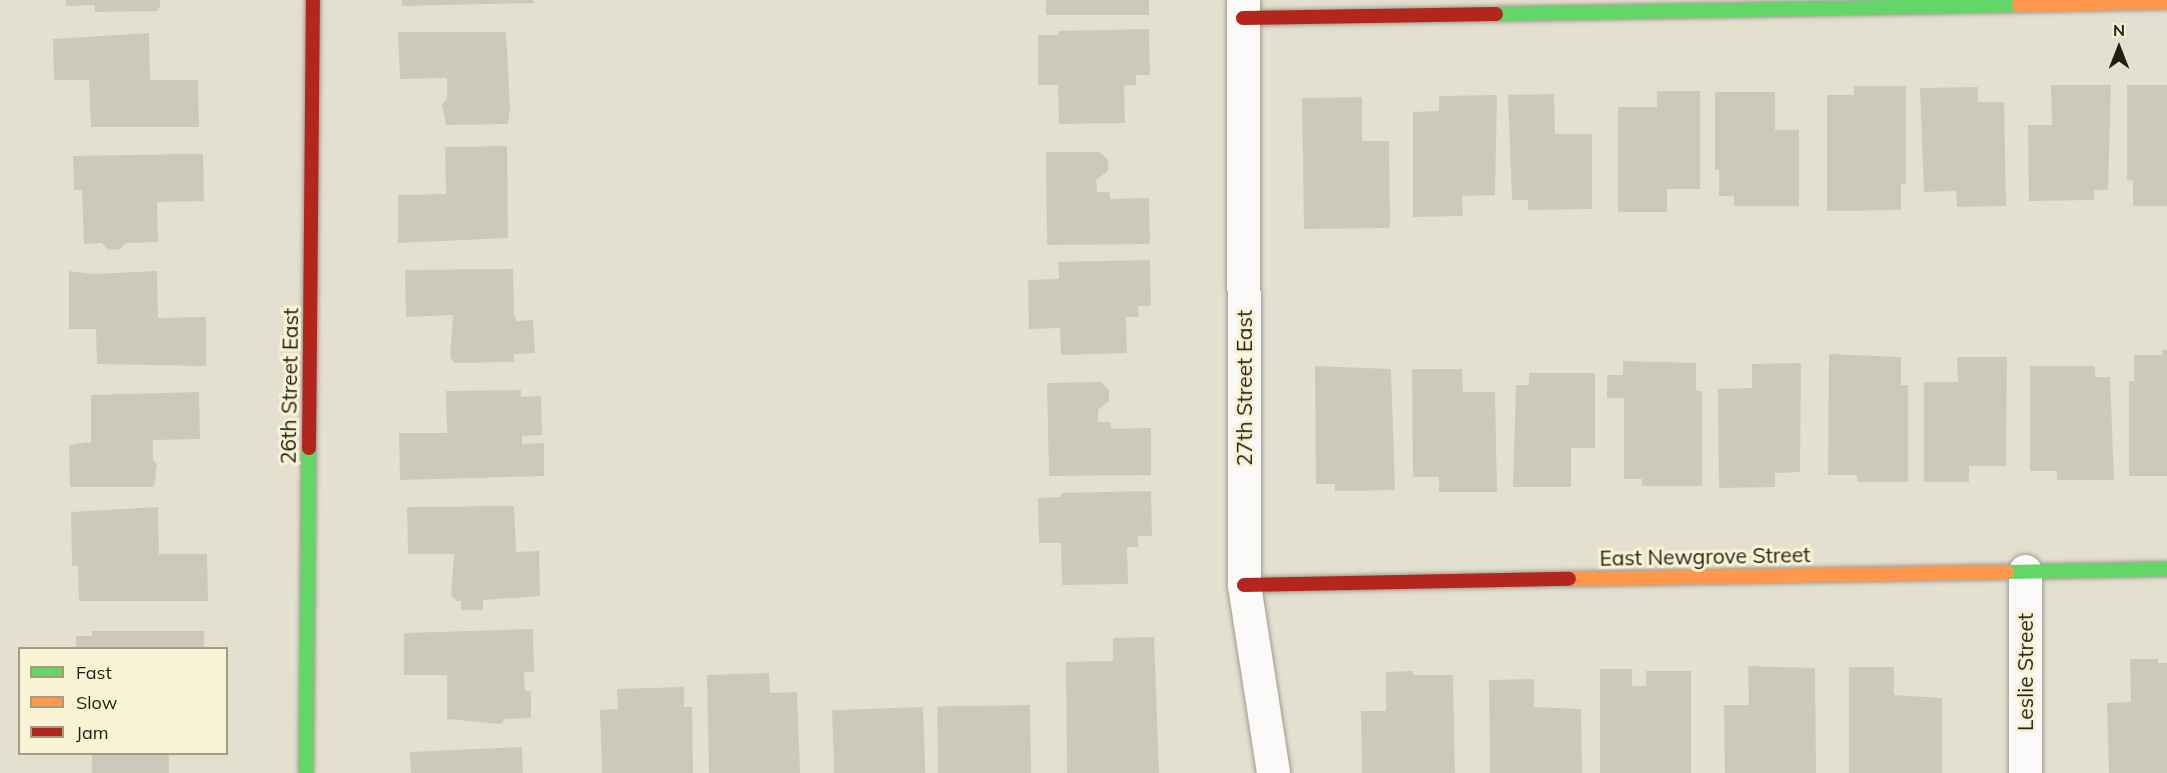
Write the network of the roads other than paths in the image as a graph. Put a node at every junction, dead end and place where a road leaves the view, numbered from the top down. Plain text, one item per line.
1 (313, 0) edge
2 (2167, 2) edge
3 (1788, 4) edge
4 (1243, 9) edge
5 (2167, 569) edge
6 (2025, 571) junction
7 (1244, 585) junction
8 (306, 773) edge
9 (1273, 773) edge
10 (2025, 773) edge

1 - 8 street, 26th Street East
2 - 3 street
3 - 4 street
4 - 7 street, 27th Street East
5 - 6 street, East Newgrove Street
6 - 7 street, East Newgrove Street
6 - 10 street, Leslie Street
7 - 9 street, 27th Street East

